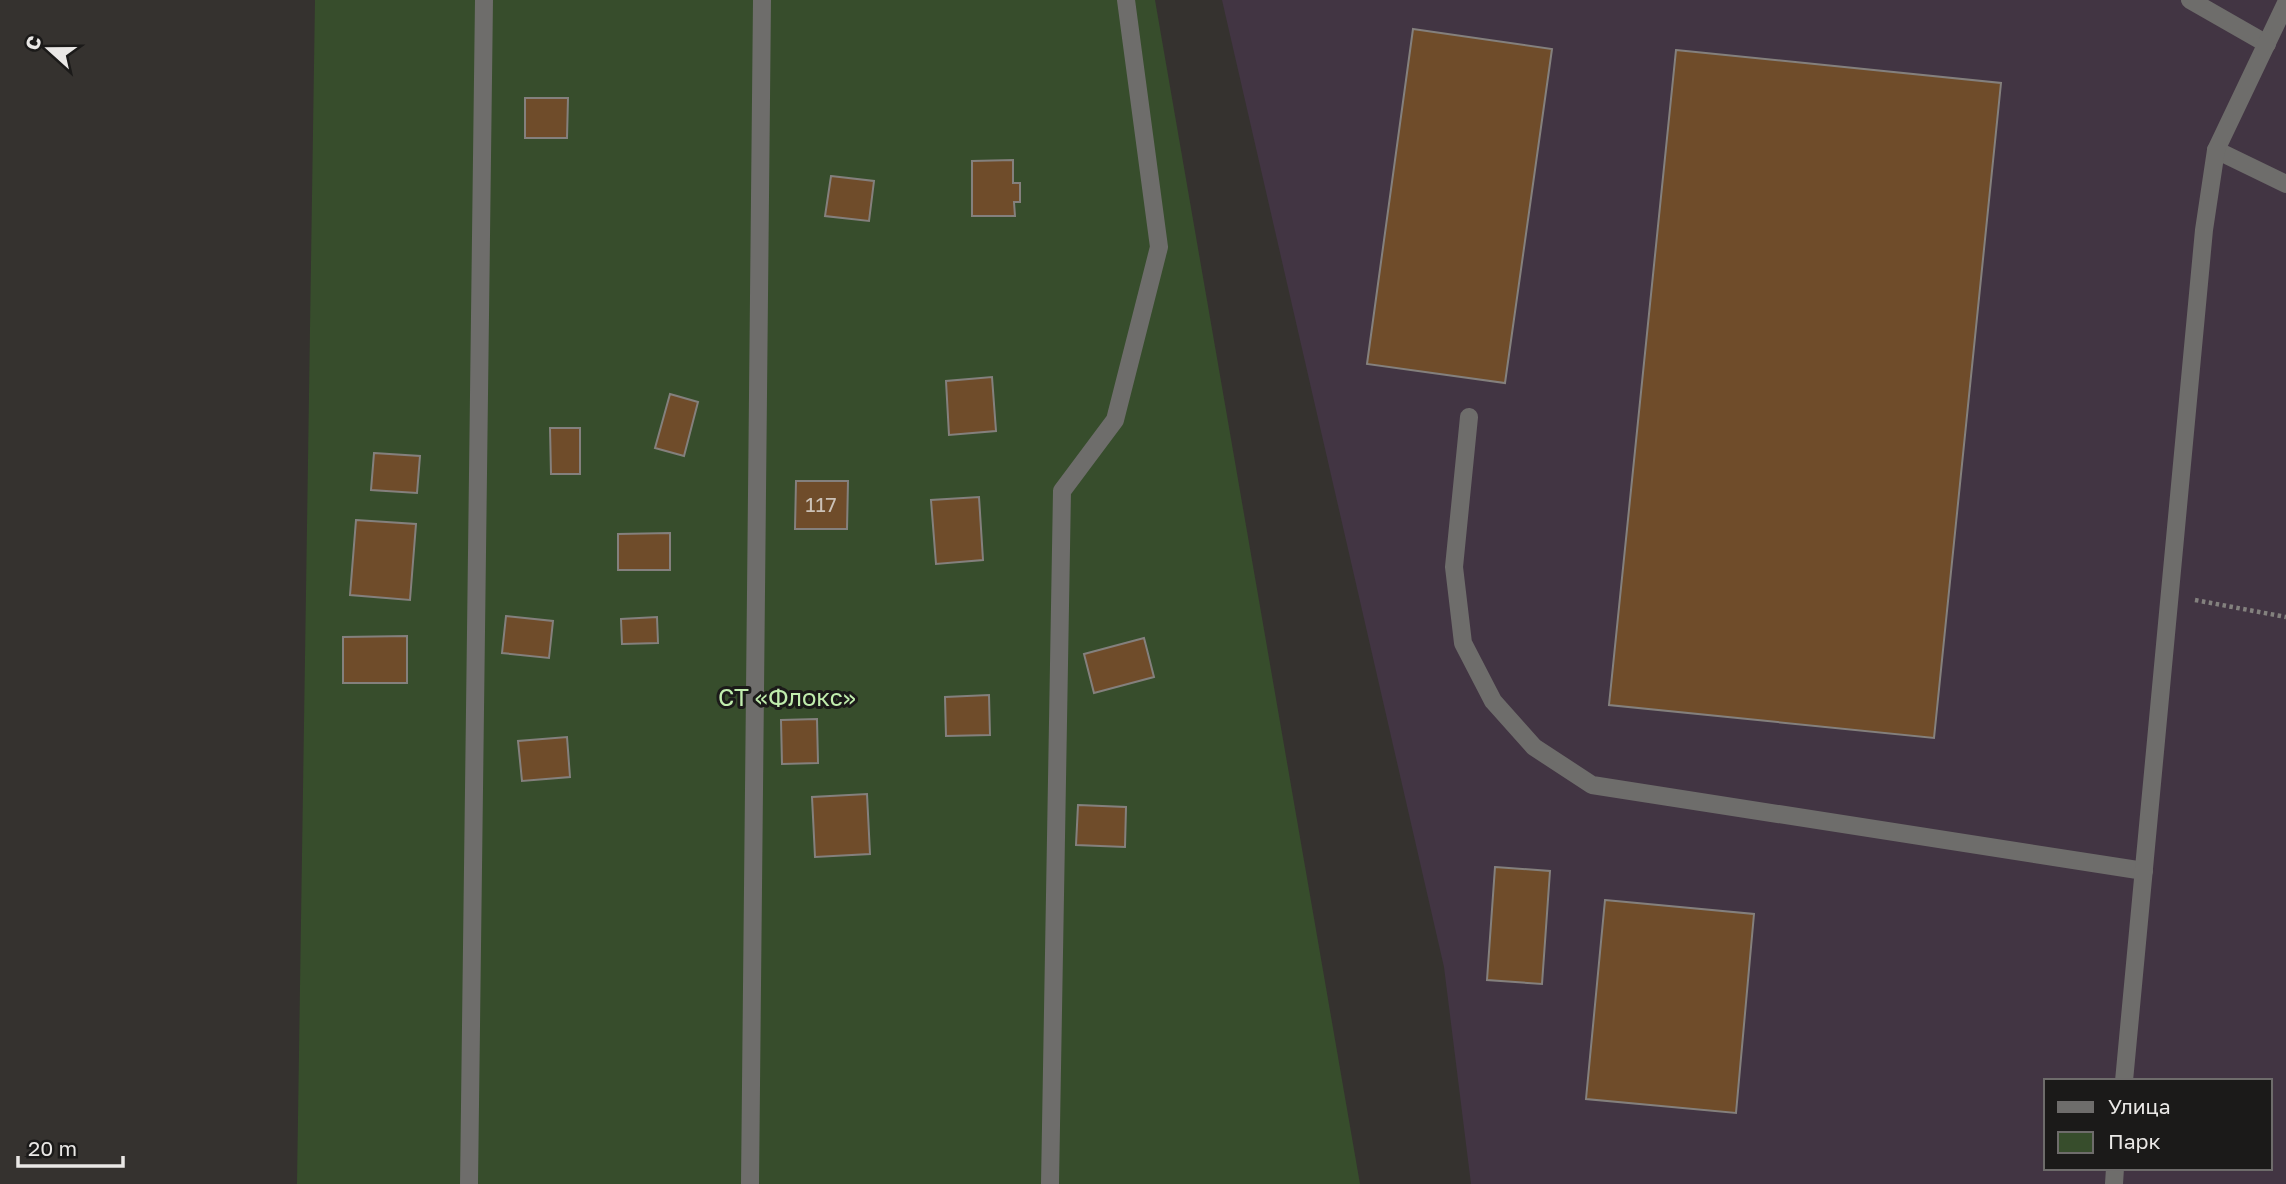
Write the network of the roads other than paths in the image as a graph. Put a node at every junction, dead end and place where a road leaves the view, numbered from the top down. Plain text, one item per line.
1 (484, 0) edge
2 (762, 0) edge
3 (1126, 0) edge
4 (2190, 0) edge
5 (2286, 3) edge
6 (2267, 44) junction
7 (2216, 150) junction
8 (2286, 184) edge
9 (1469, 416) dead end
10 (2144, 871) junction
11 (2124, 1079) edge
12 (469, 1184) edge
13 (750, 1184) edge
14 (1050, 1184) edge

1 - 12 street
2 - 13 street
3 - 14 street
4 - 6 street
5 - 6 street
6 - 7 street
7 - 8 street
7 - 10 street
9 - 10 street
10 - 11 street

